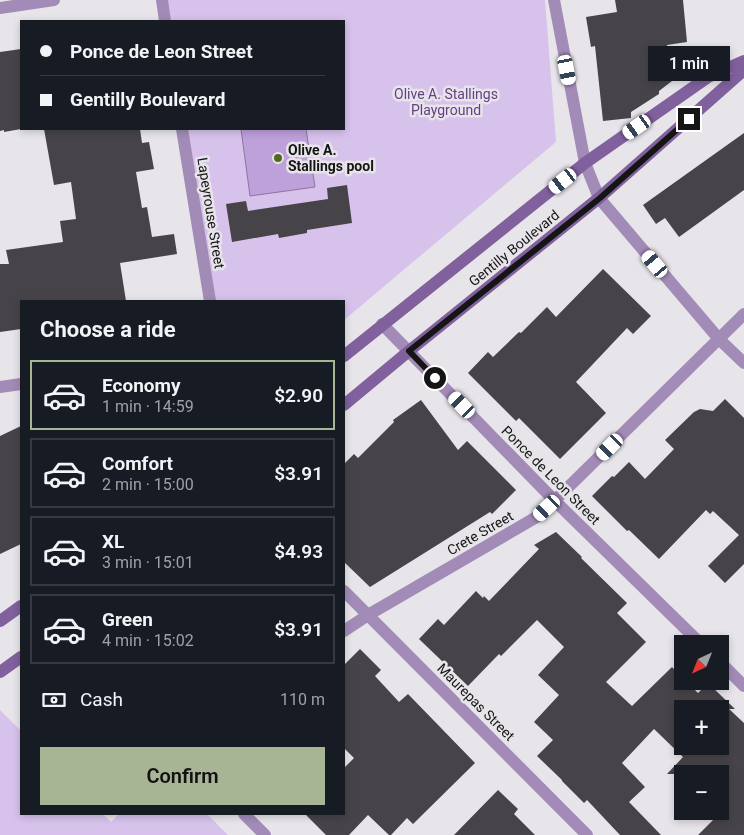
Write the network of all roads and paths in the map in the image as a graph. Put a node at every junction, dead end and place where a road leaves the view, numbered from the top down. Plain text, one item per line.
1 (54, 0) edge
2 (162, 0) edge
3 (554, 0) edge
4 (0, 8) edge
5 (165, 20) edge
6 (744, 61) edge
7 (744, 70) edge
8 (182, 130) edge
9 (585, 163) junction
10 (600, 198) junction
11 (210, 300) edge
12 (744, 314) edge
13 (382, 324) junction
14 (719, 339) junction
15 (409, 351) junction
16 (345, 355) edge
17 (744, 363) edge
18 (20, 384) edge
19 (0, 387) edge
20 (345, 404) edge
21 (555, 501) junction
22 (345, 592) edge
23 (20, 607) edge
24 (368, 616) junction
25 (0, 621) edge
26 (345, 630) edge
27 (692, 635) edge
28 (20, 658) edge
29 (729, 671) edge
30 (0, 672) edge
31 (744, 686) edge
32 (245, 815) edge
33 (265, 835) edge
34 (587, 835) edge

1 - 4 street
2 - 5 street
3 - 9 street
6 - 9 main road, Gentilly Boulevard
7 - 10 main road, Gentilly Boulevard
8 - 11 street, Lapeyrouse Street
9 - 10 street
9 - 13 main road, Gentilly Boulevard
10 - 14 street
10 - 15 main road, Gentilly Boulevard
12 - 14 street, Crete Street
13 - 15 street, Ponce de Leon Street
13 - 16 main road, Gentilly Boulevard
14 - 17 street
14 - 21 street, Crete Street
15 - 20 main road, Gentilly Boulevard
15 - 21 street, Ponce de Leon Street
18 - 19 street
21 - 24 street, Crete Street
21 - 27 street, Ponce de Leon Street
22 - 24 street, Maurepas Street
23 - 25 main road
24 - 26 street, Crete Street
24 - 34 street, Maurepas Street
28 - 30 main road
29 - 31 street
32 - 33 street

